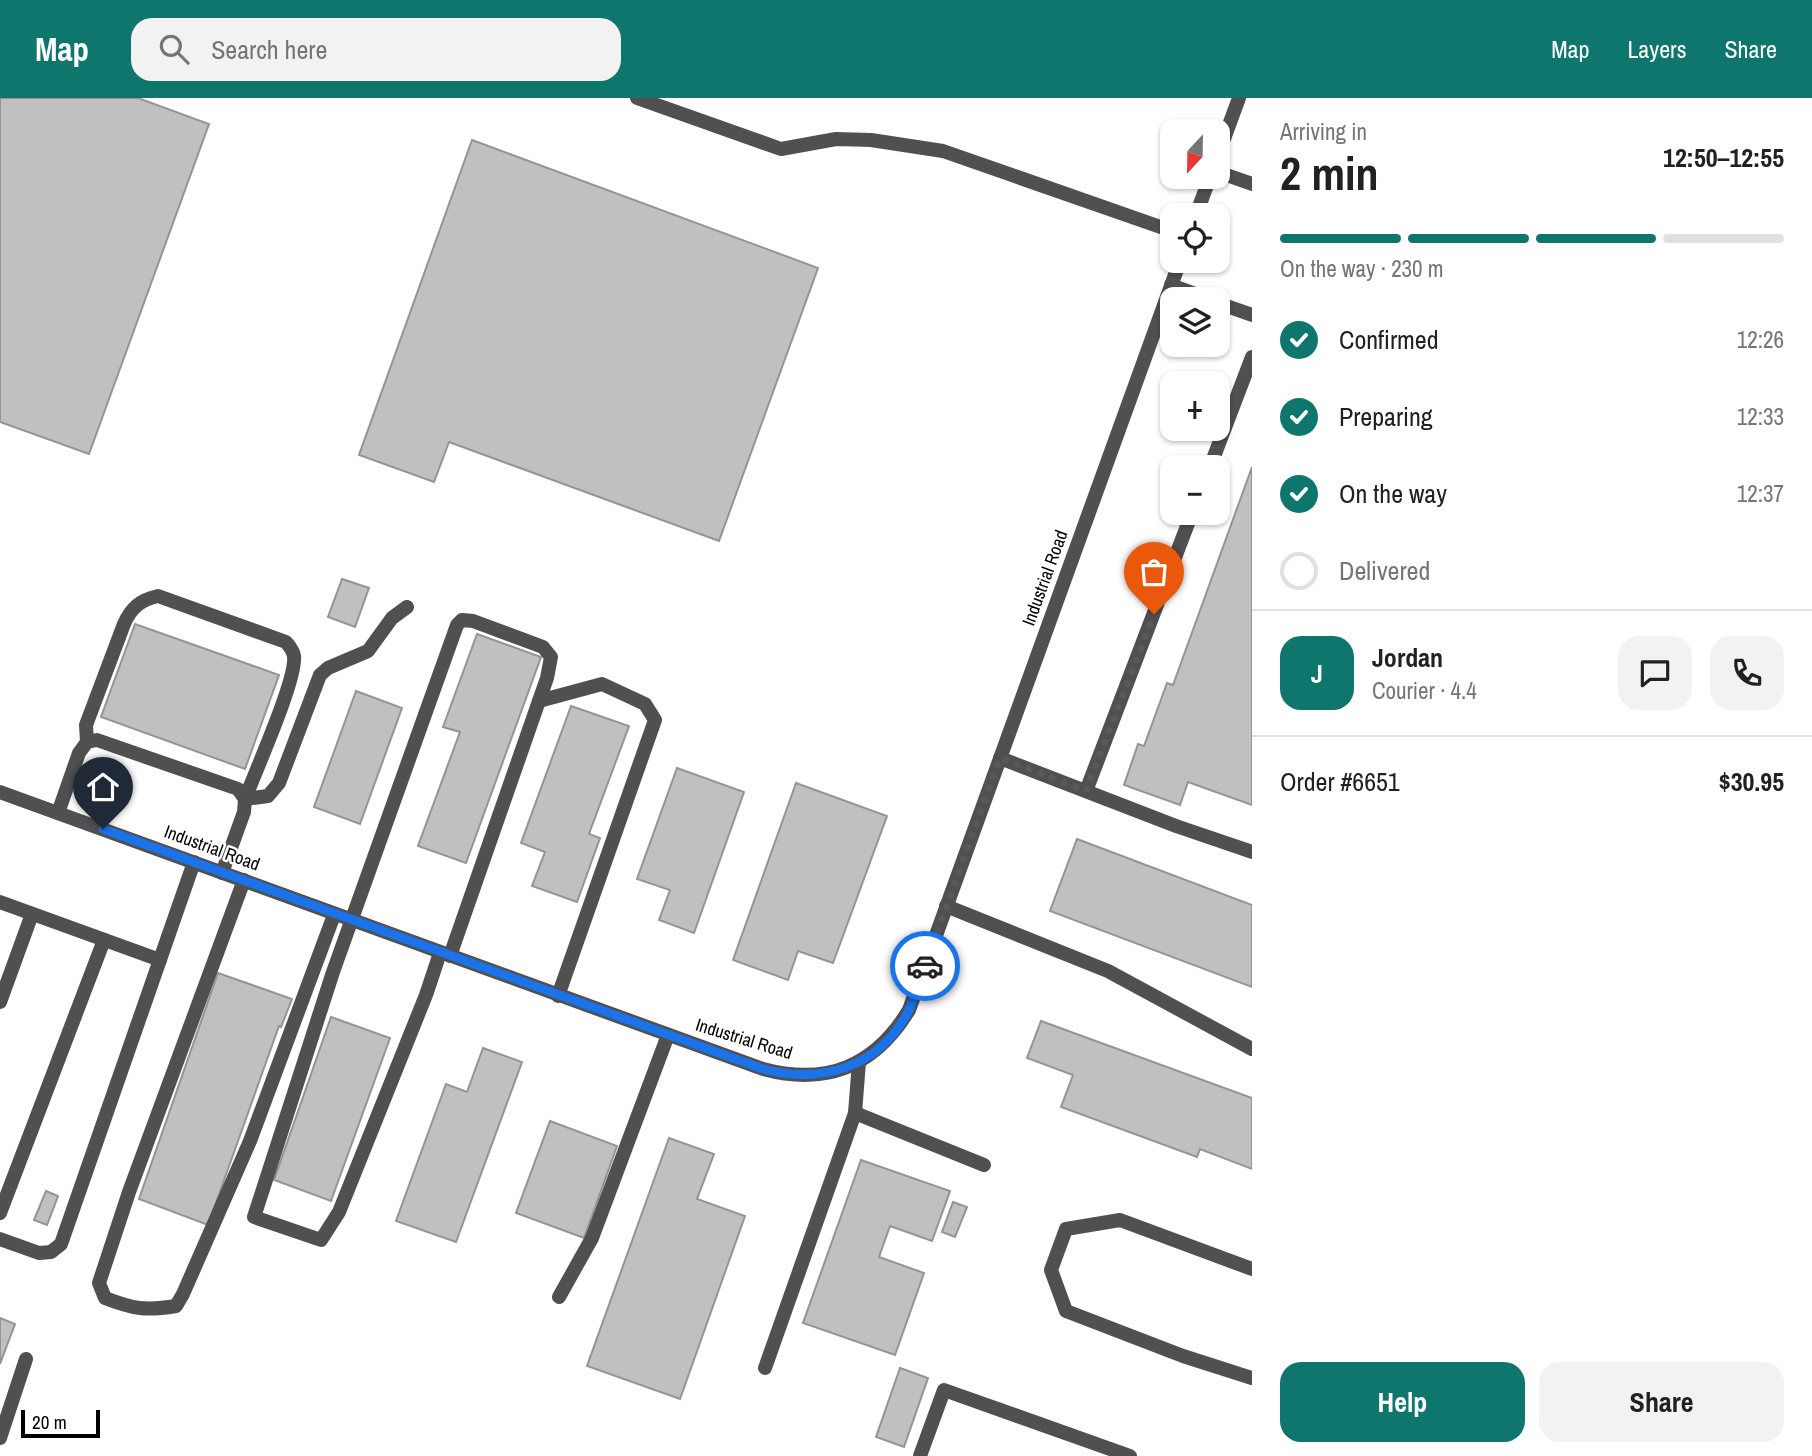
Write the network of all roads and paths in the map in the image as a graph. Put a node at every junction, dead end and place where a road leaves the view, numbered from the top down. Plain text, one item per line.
1 (637, 98) edge
2 (1239, 98) edge
3 (1230, 122) edge
4 (1230, 176) edge
5 (1252, 184) edge
6 (1160, 227) edge
7 (1176, 273) edge
8 (1171, 285) junction
9 (1176, 287) edge
10 (1230, 307) edge
11 (1252, 315) edge
12 (1252, 356) edge
13 (1215, 455) edge
14 (1187, 525) edge
15 (407, 607) dead end
16 (539, 701) junction
17 (87, 742) junction
18 (1000, 758) junction
19 (1086, 791) junction
20 (0, 792) edge
21 (245, 799) junction
22 (58, 813) junction
23 (1252, 852) edge
24 (194, 862) junction
25 (222, 873) junction
26 (244, 880) junction
27 (0, 902) edge
28 (946, 906) junction
29 (32, 914) junction
30 (334, 915) junction
31 (352, 921) junction
32 (104, 940) junction
33 (445, 955) junction
34 (160, 960) junction
35 (558, 996) junction
36 (0, 1002) edge
37 (668, 1035) junction
38 (1252, 1049) edge
39 (859, 1062) junction
40 (855, 1113) junction
41 (984, 1165) dead end
42 (0, 1213) edge
43 (0, 1239) edge
44 (1252, 1269) edge
45 (559, 1297) dead end
46 (26, 1359) dead end
47 (765, 1368) dead end
48 (1252, 1378) edge
49 (0, 1438) edge
50 (920, 1456) edge
51 (1130, 1456) edge

1 - 6 street
2 - 3 street
4 - 5 street
7 - 8 street, Industrial Road
8 - 9 street
8 - 18 street, Industrial Road
10 - 11 street
12 - 13 street
14 - 19 street
15 - 21 street
16 - 31 street
16 - 33 street
16 - 35 street
17 - 21 street
17 - 21 street
17 - 22 street
18 - 19 street
18 - 28 street, Industrial Road
19 - 23 street
20 - 22 street, Industrial Road
21 - 25 street
22 - 24 street, Industrial Road
24 - 25 street, Industrial Road
24 - 34 street
25 - 26 street, Industrial Road
26 - 30 street, Industrial Road
26 - 30 street
27 - 29 street
28 - 38 street
28 - 39 street, Industrial Road
29 - 32 street
29 - 36 street
30 - 31 street, Industrial Road
31 - 33 street, Industrial Road
31 - 33 street
32 - 34 street
32 - 42 street
33 - 35 street, Industrial Road
34 - 43 street
35 - 37 street, Industrial Road
37 - 39 street, Industrial Road
37 - 45 street
39 - 40 street
40 - 41 street
40 - 47 street
44 - 48 street
46 - 49 street
50 - 51 street

